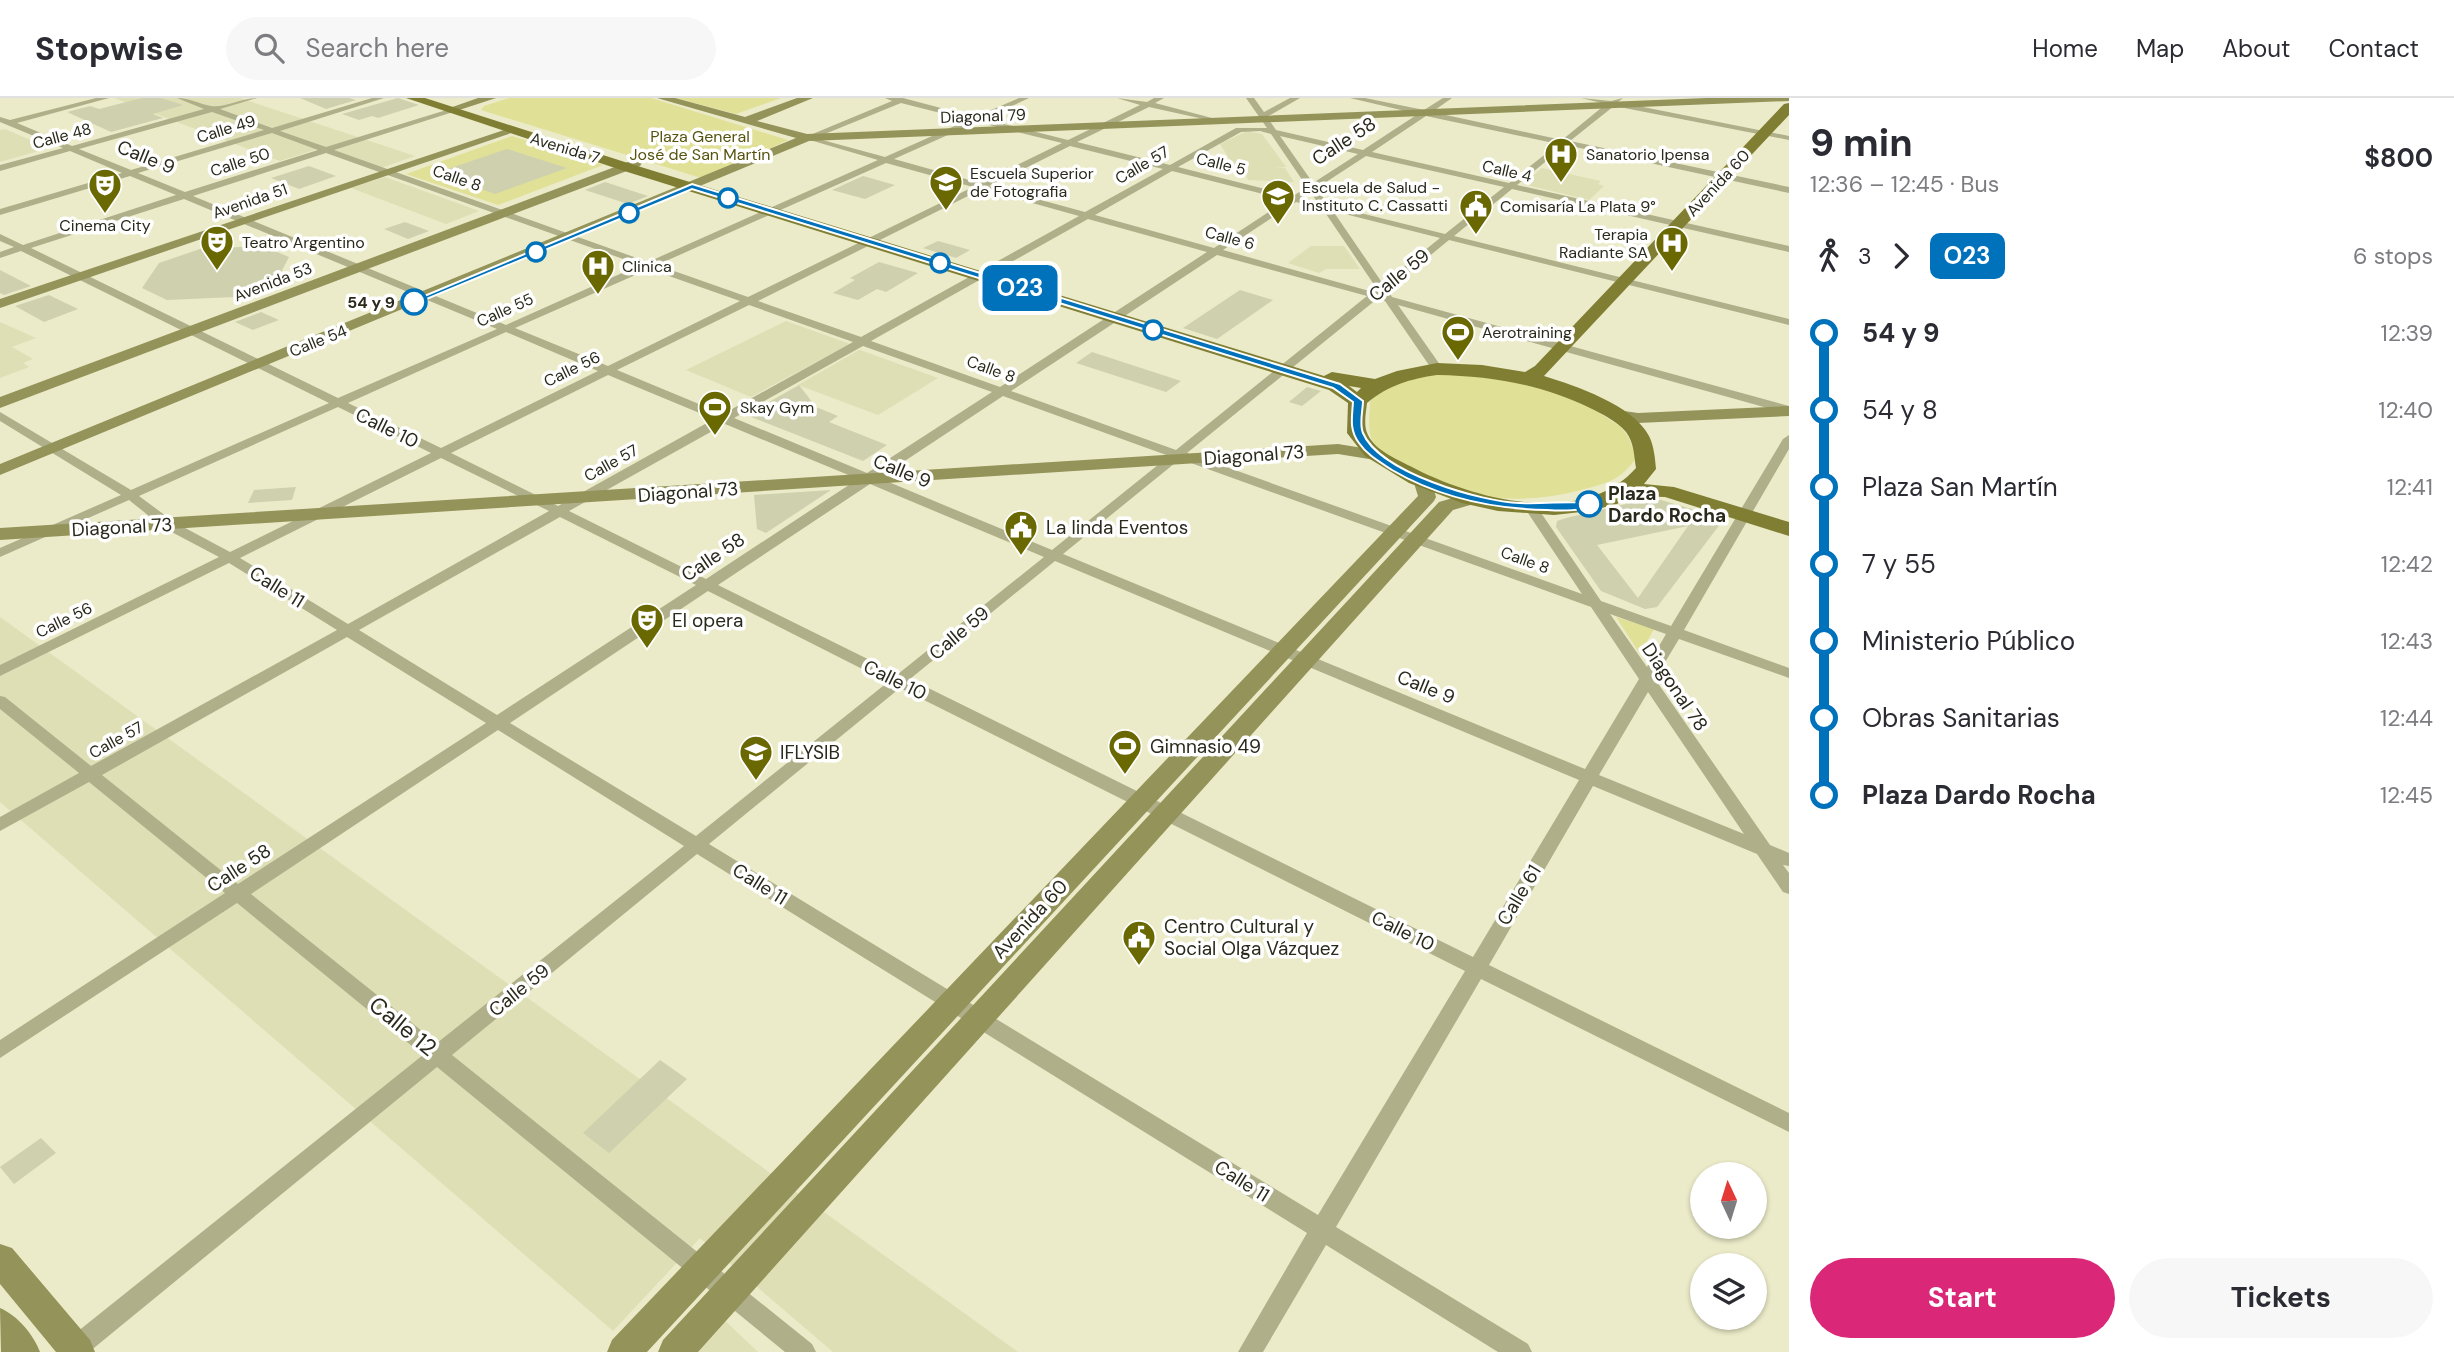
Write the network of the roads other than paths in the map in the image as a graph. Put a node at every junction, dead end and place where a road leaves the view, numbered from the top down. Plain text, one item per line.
1 (105, 98) edge
2 (181, 98) edge
3 (253, 98) edge
4 (380, 98) edge
5 (412, 98) edge
6 (430, 98) edge
7 (490, 98) edge
8 (663, 98) edge
9 (790, 98) edge
10 (807, 98) edge
11 (889, 98) edge
12 (1025, 98) edge
13 (1121, 98) edge
14 (1160, 98) edge
15 (1250, 98) edge
16 (1296, 98) edge
17 (1354, 98) edge
18 (1448, 98) edge
19 (1585, 98) edge
20 (1691, 98) edge
21 (1789, 98) edge
22 (904, 99) edge
23 (1613, 103) edge
24 (1147, 104) junction
25 (1789, 107) edge
26 (212, 109) junction
27 (455, 109) junction
28 (1423, 111) junction
29 (1208, 118) junction
30 (1263, 118) junction
31 (0, 119) edge
32 (741, 119) junction
33 (976, 120) junction
34 (1221, 121) junction
35 (5, 124) edge
36 (1789, 124) edge
37 (1104, 125) junction
38 (1005, 127) junction
39 (1019, 130) junction
40 (1238, 130) junction
41 (271, 131) junction
42 (511, 131) junction
43 (952, 131) junction
44 (822, 132) junction
45 (1273, 133) junction
46 (793, 134) junction
47 (1777, 135) edge
48 (807, 138) junction
49 (1564, 142) junction
50 (1070, 143) junction
51 (70, 148) junction
52 (327, 151) junction
53 (1364, 153) junction
54 (886, 160) junction
55 (627, 164) junction
56 (0, 168) edge
57 (1172, 168) junction
58 (130, 173) junction
59 (387, 173) junction
60 (1731, 177) junction
61 (696, 185) junction
62 (981, 186) junction
63 (1509, 186) junction
64 (1311, 188) junction
65 (1789, 190) edge
66 (186, 196) junction
67 (1295, 199) junction
68 (1324, 206) junction
69 (776, 209) junction
70 (0, 212) edge
71 (499, 212) junction
72 (1088, 216) junction
73 (246, 221) junction
74 (1687, 226) junction
75 (1447, 236) junction
76 (0, 237) edge
77 (570, 237) junction
78 (874, 239) junction
79 (22, 248) junction
80 (1789, 249) edge
81 (1215, 251) junction
82 (0, 255) edge
83 (649, 265) junction
84 (356, 266) junction
85 (986, 274) junction
86 (80, 277) junction
87 (1632, 283) junction
88 (1378, 291) junction
89 (428, 296) junction
90 (1390, 299) junction
91 (748, 301) junction
92 (0, 304) edge
93 (1119, 315) junction
94 (1789, 322) edge
95 (507, 328) junction
96 (189, 330) junction
97 (863, 342) junction
98 (1563, 346) junction
99 (1581, 351) junction
100 (260, 365) junction
101 (1285, 367) junction
102 (1437, 369) junction
103 (608, 370) junction
104 (1536, 374) junction
105 (1563, 376) junction
106 (1375, 385) junction
107 (1003, 392) junction
108 (0, 397) edge
109 (1358, 401) junction
110 (0, 403) edge
111 (338, 404) junction
112 (1789, 410) edge
113 (1617, 415) joint
114 (0, 416) edge
115 (726, 419) junction
116 (1789, 420) edge
117 (1643, 428) junction
118 (1357, 433) junction
119 (1789, 439) edge
120 (1334, 444) junction
121 (53, 449) junction
122 (1176, 453) junction
123 (439, 454) junction
124 (1375, 455) junction
125 (891, 465) junction
126 (839, 468) junction
127 (1646, 469) junction
128 (0, 470) edge
129 (867, 480) junction
130 (610, 483) junction
131 (1423, 483) junction
132 (514, 489) junction
133 (1628, 490) junction
134 (130, 495) junction
135 (345, 499) junction
136 (583, 499) junction
137 (1470, 499) junction
138 (536, 502) junction
139 (1530, 508) junction
140 (1746, 511) junction
141 (152, 512) junction
142 (558, 513) junction
143 (314, 515) junction
144 (84, 516) junction
145 (1789, 520) edge
146 (0, 522) edge
147 (169, 525) junction
148 (1789, 529) edge
149 (51, 531) junction
150 (0, 534) edge
151 (1404, 535) junction
152 (0, 554) edge
153 (1054, 555) junction
154 (229, 557) junction
155 (708, 586) junction
156 (1595, 603) junction
157 (348, 630) junction
158 (1677, 633) junction
159 (1282, 650) junction
160 (1305, 660) junction
161 (0, 671) edge
162 (1789, 673) edge
163 (1648, 681) junction
164 (900, 682) junction
165 (0, 701) edge
166 (499, 723) junction
167 (91, 774) junction
168 (1589, 777) junction
169 (1153, 808) junction
170 (0, 825) edge
171 (697, 846) junction
172 (1763, 850) junction
173 (1789, 860) edge
174 (1789, 887) edge
175 (239, 893) junction
176 (1476, 968) junction
177 (952, 1003) junction
178 (979, 1019) junction
179 (0, 1050) edge
180 (439, 1055) junction
181 (1789, 1123) edge
182 (1323, 1231) junction
183 (0, 1259) edge
184 (703, 1268) junction
185 (730, 1292) junction
186 (0, 1325) edge
187 (74, 1351) edge
188 (23, 1352) edge
189 (624, 1352) edge
190 (675, 1352) edge
191 (804, 1352) edge
192 (1250, 1352) edge
193 (1520, 1352) edge

1 - 35 street
2 - 26 street, Calle 8
3 - 26 street, Calle 48
4 - 41 street, Calle 49
5 - 27 main road, Avenida 7
6 - 27 main road, Avenida 7
7 - 27 main road, Calle 50
8 - 32 main road, Calle 6
9 - 32 main road
10 - 32 main road
11 - 22 street, Calle 5
12 - 33 street, Calle 55
13 - 24 street
14 - 24 street, Calle 56
15 - 30 street
16 - 30 street
17 - 28 street
18 - 28 street, Calle 58
19 - 23 street
20 - 23 main road, Diagonal 79
21 - 23 main road, Diagonal 79
22 - 33 street, Calle 5
22 - 44 street, Calle 54
23 - 28 main road, Diagonal 79
23 - 47 street
23 - 49 street, Calle 59
24 - 29 street
24 - 37 street, Calle 56
25 - 47 main road, Avenida 60
26 - 41 street, Calle 8
26 - 51 street, Calle 48
27 - 42 main road, Avenida 7
27 - 52 street, Calle 50
27 - 55 main road, Avenida 7
28 - 30 main road, Diagonal 79
28 - 49 street
28 - 53 street, Calle 58
29 - 30 main road, Diagonal 79
29 - 37 main road, Diagonal 79
30 - 34 main road, Diagonal 79
30 - 45 street
31 - 35 street, Calle 9
32 - 46 main road, Calle 6
33 - 38 street, Calle 5
33 - 43 street, Calle 55
34 - 37 main road, Diagonal 79
34 - 40 street, Calle 4
35 - 51 street, Calle 9
36 - 47 main road, Avenida 60
37 - 38 main road, Diagonal 79
37 - 39 main road, Diagonal 79
37 - 50 street, Calle 56
38 - 39 street, Calle 5
38 - 43 main road, Diagonal 79
39 - 43 main road, Diagonal 79
39 - 50 street, Calle 5
40 - 45 street, Calle 4
40 - 57 street, Calle 57
41 - 52 street, Calle 8
41 - 58 street, Calle 49
42 - 55 main road, Avenida 7
42 - 59 main road, Avenida 51
43 - 44 main road, Diagonal 79
43 - 48 main road, Diagonal 79
43 - 54 street, Calle 55
44 - 46 main road, Diagonal 79
44 - 48 street, Calle 54
45 - 53 street, Calle 4
45 - 64 street
46 - 48 main road, Calle 6
47 - 60 main road, Avenida 60
48 - 54 street, Calle 6
48 - 61 main road, Calle 54
49 - 60 street
49 - 63 street, Calle 59
50 - 57 street, Calle 5
50 - 62 street, Calle 56
51 - 56 street, Calle 48
51 - 58 street, Calle 9
52 - 59 street, Calle 8
52 - 66 street, Calle 50
53 - 63 street, Calle 4
53 - 64 street, Calle 58
54 - 62 street, Calle 6
54 - 69 street, Calle 55
55 - 61 main road, Avenida 7
55 - 71 main road, Avenida 53
57 - 67 street, Calle 5
57 - 72 street, Calle 57
58 - 66 street, Calle 9
58 - 70 street, Calle 49
59 - 71 street, Calle 8
59 - 73 main road, Avenida 51
60 - 65 street
60 - 74 main road, Avenida 60
61 - 69 main road, Avenida 7
61 - 77 main road, Calle 54
62 - 72 street, Calle 6
62 - 78 street, Calle 56
63 - 74 street, Calle 4
63 - 75 street, Calle 59
64 - 67 street, Calle 58
64 - 68 street
66 - 73 street, Calle 9
66 - 79 street, Calle 50
67 - 68 street, Calle 5
67 - 81 street, Calle 58
68 - 75 street, Calle 5
68 - 88 street
69 - 78 main road, Avenida 7
69 - 83 street, Calle 55
71 - 77 street, Calle 8
71 - 84 main road, Avenida 53
72 - 81 street, Calle 6
72 - 85 street, Calle 57
73 - 84 street, Calle 9
73 - 86 main road, Avenida 51
74 - 80 street, Calle 4
74 - 87 main road, Avenida 60
75 - 87 street, Calle 5
75 - 88 street, Calle 59
76 - 79 street, Calle 10
77 - 83 street, Calle 8
77 - 89 main road, Calle 54
78 - 85 main road, Avenida 7
78 - 91 street, Calle 56
79 - 82 street, Calle 50
79 - 86 street, Calle 10
81 - 88 street, Calle 6
81 - 93 street, Calle 58
83 - 91 street, Calle 8
83 - 95 street, Calle 55
84 - 89 street, Calle 9
84 - 96 main road, Avenida 53
85 - 93 main road, Avenida 7
85 - 97 street, Calle 57
86 - 92 main road, Avenida 51
86 - 96 street, Calle 10
87 - 94 street, Calle 5
87 - 98 main road, Avenida 60
87 - 99 main road, Avenida 60
88 - 90 street, Calle 6
88 - 101 street, Calle 59
89 - 95 street, Calle 9
89 - 100 main road, Calle 54
90 - 98 street, Calle 6
90 - 102 street
91 - 97 street, Calle 8
91 - 103 street, Calle 56
93 - 101 main road, Avenida 7
93 - 107 street, Calle 58
95 - 103 street, Calle 9
95 - 111 street, Calle 55
96 - 100 street, Calle 10
96 - 108 main road, Avenida 53
96 - 110 main road, Avenida 53
97 - 107 street, Calle 8
97 - 115 street, Calle 57
98 - 99 street, Calle 6
98 - 104 main road, Avenida 60
99 - 105 main road, Avenida 60
99 - 112 street, Calle 6
100 - 111 street, Calle 10
100 - 121 main road, Calle 54
101 - 106 main road, Avenida 7
101 - 109 main road, Avenida 7
101 - 122 street, Calle 59
102 - 104 main road
102 - 106 main road
103 - 115 street, Calle 9
103 - 123 street, Calle 56
104 - 105 main road
105 - 113 main road
106 - 109 main road
107 - 122 street, Calle 8
107 - 125 street, Calle 58
109 - 118 main road
111 - 123 street, Calle 10
111 - 134 street, Calle 55
112 - 117 main road
113 - 117 main road
114 - 121 street, Calle 11
115 - 126 street, Calle 9
115 - 130 street, Calle 57
116 - 117 main road
117 - 127 main road
118 - 120 main road, Diagonal 73
118 - 124 main road
119 - 140 street, Calle 61
120 - 122 main road, Diagonal 73
120 - 124 main road, Diagonal 73
121 - 128 main road, Calle 54
121 - 134 street, Calle 11
122 - 125 main road, Diagonal 73
122 - 129 main road, Diagonal 73
122 - 151 street, Calle 8
122 - 153 street, Calle 59
123 - 132 street, Calle 10
123 - 135 street, Calle 56
124 - 131 main road
125 - 126 main road, Diagonal 73
125 - 129 street, Calle 58
126 - 129 street, Calle 9
126 - 130 main road, Diagonal 73
127 - 133 main road
127 - 140 main road
129 - 136 main road, Diagonal 73
129 - 153 street, Calle 9
129 - 155 street, Calle 58
130 - 132 main road, Diagonal 73
130 - 136 street, Calle 57
131 - 137 main road
131 - 151 main road, Avenida 60
132 - 135 main road, Diagonal 73
132 - 138 street, Calle 10
133 - 139 main road
133 - 140 main road
134 - 141 street, Calle 11
134 - 144 street, Calle 55
135 - 141 main road, Diagonal 73
135 - 143 street, Calle 56
136 - 138 main road, Diagonal 73
136 - 142 street, Calle 57
137 - 139 main road
137 - 151 main road, Avenida 60
138 - 142 street, Calle 10
138 - 143 main road, Diagonal 73
139 - 156 street, Diagonal 78
140 - 145 main road
140 - 148 main road
140 - 158 street, Calle 61
141 - 144 main road, Diagonal 73
141 - 147 street, Calle 11
142 - 155 street, Calle 10
142 - 157 street, Calle 57
143 - 147 main road, Diagonal 73
143 - 154 street, Calle 56
144 - 146 main road, Diagonal 73
144 - 149 street, Calle 55
147 - 149 main road, Diagonal 73
147 - 154 street, Calle 11
149 - 150 main road, Diagonal 73
149 - 152 street, Calle 55
151 - 156 street, Calle 8
151 - 159 main road, Avenida 60
151 - 160 main road, Avenida 60
153 - 159 street, Calle 9
153 - 164 street, Calle 59
154 - 157 street, Calle 11
154 - 161 street, Calle 56
155 - 164 street, Calle 10
155 - 166 street, Calle 58
156 - 158 street, Calle 8
156 - 163 street, Diagonal 78
157 - 166 street, Calle 11
157 - 167 street, Calle 57
158 - 162 street, Calle 8
158 - 163 street, Calle 61
159 - 160 street, Calle 9
159 - 169 main road, Avenida 60
160 - 168 street, Calle 9
160 - 169 main road, Avenida 60
163 - 168 street, Calle 61
163 - 172 street, Diagonal 78
164 - 169 street, Calle 10
164 - 171 street, Calle 59
165 - 167 street, Calle 12
166 - 171 street, Calle 11
166 - 175 street, Calle 58
167 - 170 street, Calle 57
167 - 175 street, Calle 12
168 - 172 street, Calle 9
168 - 176 street, Calle 61
169 - 176 street, Calle 10
169 - 177 main road, Avenida 60
169 - 178 main road, Avenida 60
171 - 177 street, Calle 11
171 - 180 street, Calle 59
172 - 173 street, Calle 9
172 - 174 street, Diagonal 78
175 - 179 street, Calle 58
175 - 180 street, Calle 12
176 - 181 street, Calle 10
176 - 182 street, Calle 61
177 - 178 street, Calle 11
177 - 184 main road, Avenida 60
178 - 182 street, Calle 11
178 - 185 main road, Avenida 60
180 - 184 street, Calle 12
180 - 187 street, Calle 59
182 - 192 street, Calle 61
182 - 193 street, Calle 11
183 - 187 main road
184 - 185 street, Calle 12
184 - 189 main road, Avenida 60
185 - 190 main road, Avenida 60
185 - 191 street, Calle 12
186 - 188 main road

